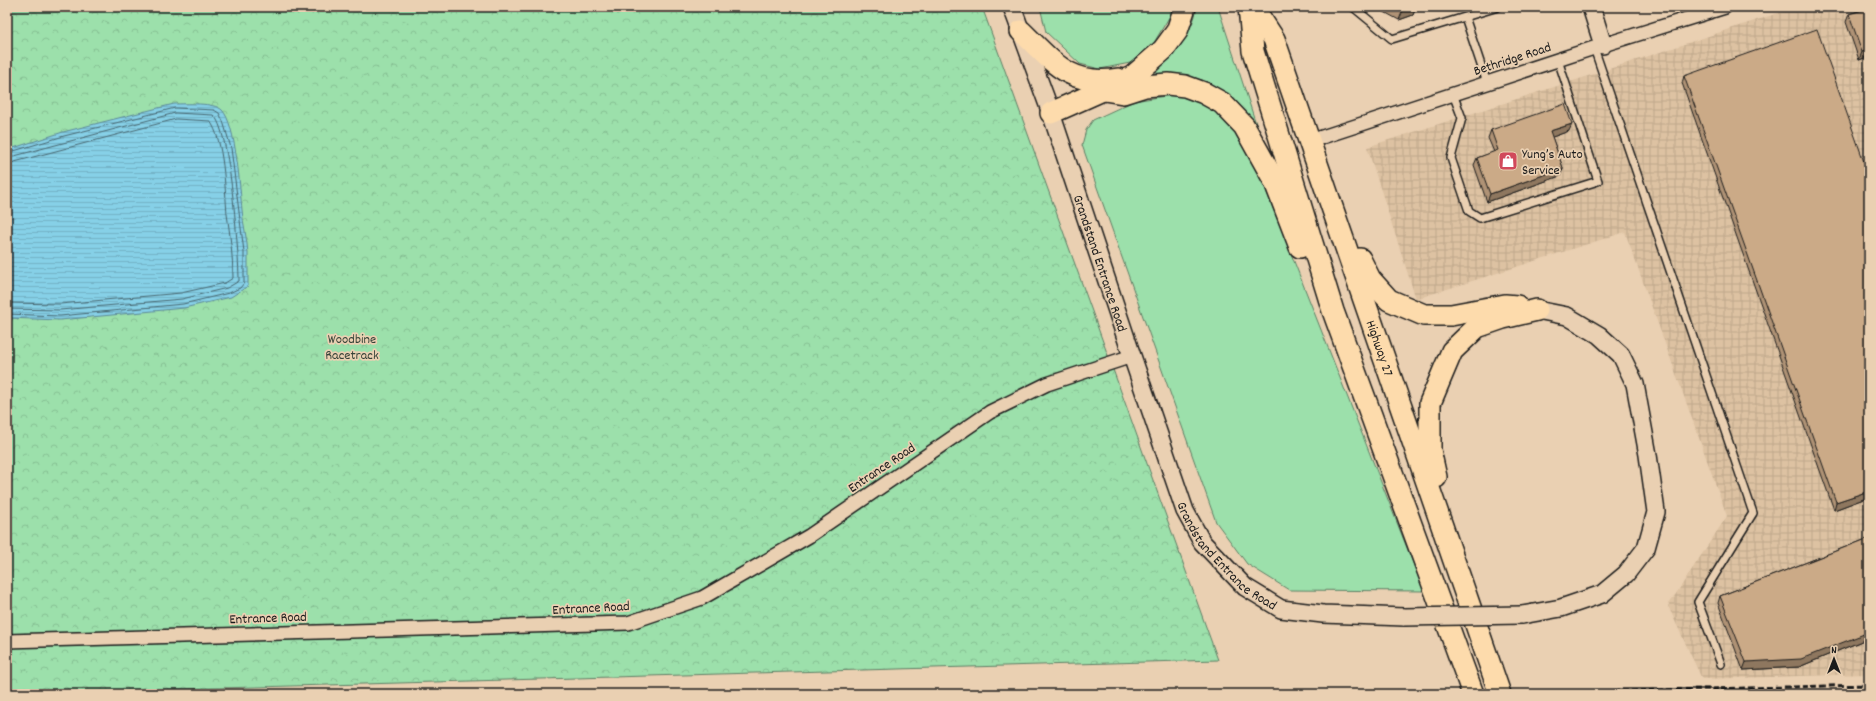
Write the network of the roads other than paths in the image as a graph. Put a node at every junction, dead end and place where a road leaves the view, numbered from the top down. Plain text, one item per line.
1 (1012, 7) edge
2 (1185, 7) edge
3 (1249, 7) edge
4 (1253, 7) edge
5 (1353, 7) edge
6 (1498, 7) edge
7 (1591, 7) edge
8 (1725, 7) edge
9 (1465, 17) junction
10 (1021, 31) junction
11 (1598, 47) junction
12 (1558, 60) junction
13 (1132, 77) junction
14 (1487, 83) junction
15 (1104, 90) junction
16 (1453, 94) junction
17 (1051, 113) junction
18 (1310, 141) junction
19 (1324, 181) junction
20 (1537, 310) junction
21 (1333, 311) junction
22 (1132, 356) junction
23 (1457, 571) junction
24 (7, 640) edge
25 (1721, 664) dead end
26 (1473, 694) edge
27 (1500, 694) edge

1 - 10 street, Grandstand Entrance Road
2 - 13 main road
3 - 21 main road
4 - 18 main road, Highway 27
5 - 9 lane
6 - 9 lane
7 - 11 street
8 - 11 street, Bethridge Road
9 - 14 lane
10 - 13 main road
10 - 17 street, Grandstand Entrance Road
11 - 12 street, Bethridge Road
11 - 25 lane
12 - 14 street, Bethridge Road
12 - 16 lane
13 - 15 main road
14 - 16 street, Bethridge Road
15 - 17 main road
15 - 21 main road
16 - 18 street, Bethridge Road
17 - 22 street, Grandstand Entrance Road
18 - 19 main road, Highway 27
19 - 20 main road
19 - 23 main road, Highway 27
20 - 22 street, Grandstand Entrance Road, bridge
20 - 23 main road
21 - 26 main road
22 - 24 street, Entrance Road
23 - 27 main road, Highway 27

